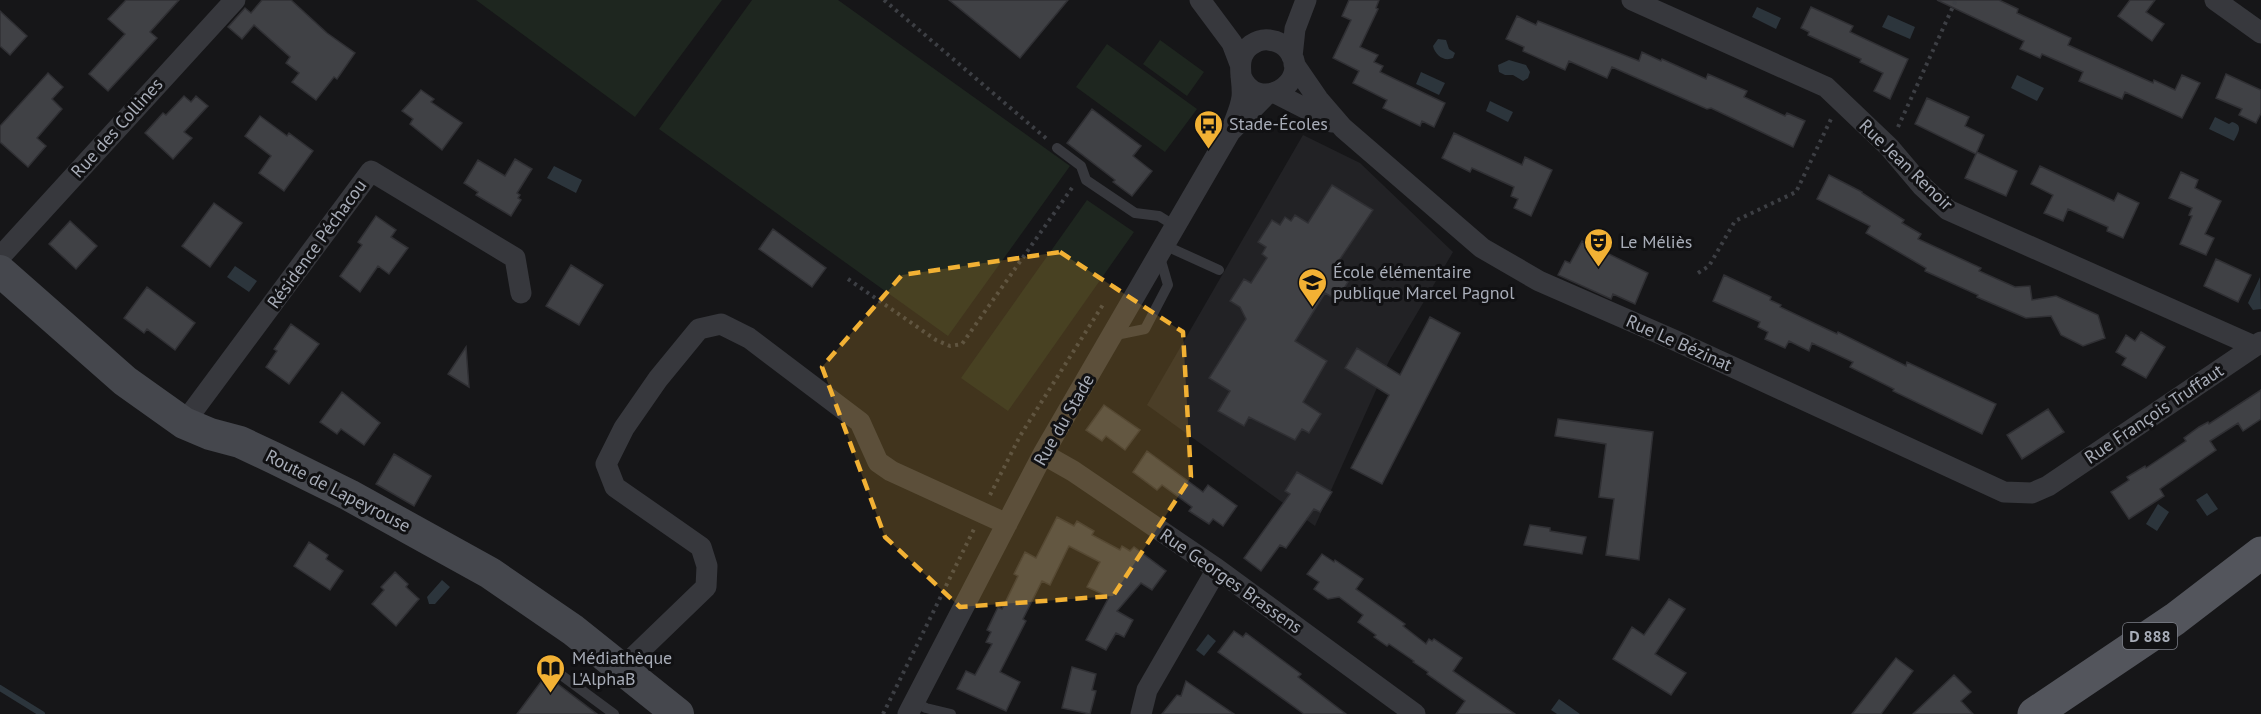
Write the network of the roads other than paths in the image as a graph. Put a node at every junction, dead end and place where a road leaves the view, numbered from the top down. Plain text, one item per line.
1 (235, 0) edge
2 (1201, 0) edge
3 (1304, 0) edge
4 (1632, 0) edge
5 (2215, 0) edge
6 (2261, 33) edge
7 (1260, 41) junction
8 (1293, 60) junction
9 (1240, 70) junction
10 (1271, 94) junction
11 (1343, 128) junction
12 (1230, 132) junction
13 (1057, 148) road end
14 (1176, 226) junction
15 (1162, 249) junction
16 (0, 256) edge
17 (1219, 270) dead end
18 (0, 271) edge
19 (521, 293) dead end
20 (2258, 344) edge
21 (184, 423) junction
22 (1043, 454) junction
23 (2048, 486) joint
24 (1007, 524) junction
25 (2261, 553) edge
26 (1217, 569) junction
27 (622, 668) junction
28 (553, 669) dead end
29 (911, 708) edge
30 (670, 711) edge
31 (614, 714) edge
32 (951, 714) edge
33 (1141, 714) edge
34 (1415, 714) edge
35 (2034, 714) edge

1 - 16 street, Rue des Collines
2 - 7 street
2 - 9 street
3 - 7 street
3 - 8 street
4 - 20 street, Rue Jean Renoir
5 - 6 street
7 - 8 street
7 - 9 street
8 - 10 street
8 - 11 street, Rue Le Bézinat
9 - 10 street
9 - 12 street, Rue du Stade
10 - 11 street, Rue Le Bézinat
10 - 12 street, Rue du Stade
11 - 23 street, Rue Le Bézinat
12 - 14 street, Rue du Stade
13 - 14 lane
14 - 15 street, Rue du Stade
15 - 17 lane
15 - 22 street, Rue du Stade
18 - 21 street, Route de Lapeyrouse
19 - 21 street, Résidence Péchacou
20 - 23 street, Rue François Truffaut
21 - 27 street, Route de Lapeyrouse
22 - 24 street, Rue du Stade
22 - 26 street, Rue Georges Brassens
24 - 27 street
24 - 29 street, Rue du Stade
25 - 35 main road, D 888
26 - 33 street
26 - 34 street, Rue Georges Brassens
27 - 30 street, Route de Lapeyrouse
28 - 31 lane
29 - 32 lane

